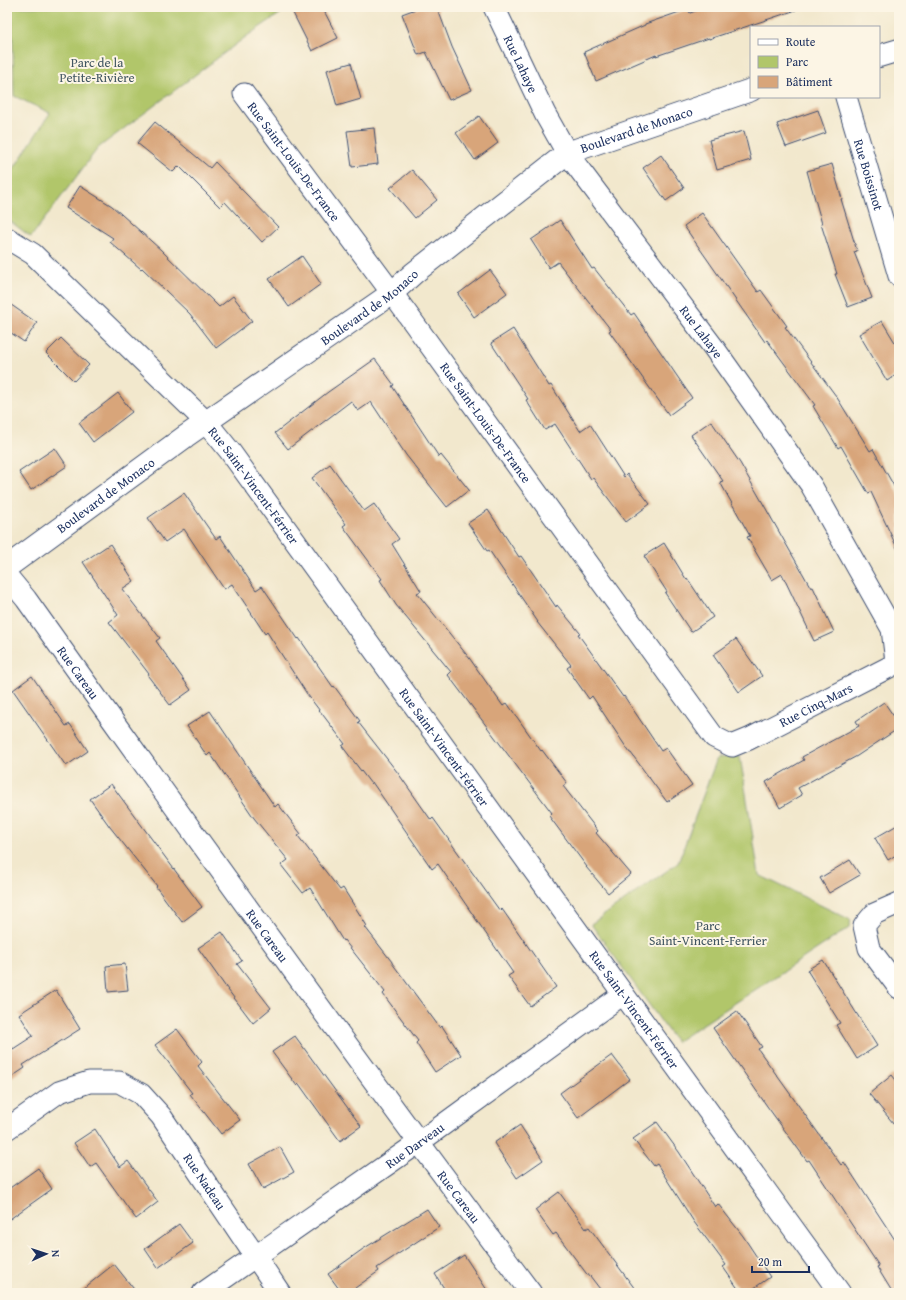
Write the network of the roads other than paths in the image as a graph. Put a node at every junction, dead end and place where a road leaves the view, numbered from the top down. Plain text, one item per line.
1 (494, 7) edge
2 (899, 50) edge
3 (880, 56) edge
4 (750, 90) edge
5 (244, 94) dead end
6 (846, 98) edge
7 (568, 153) junction
8 (7, 238) edge
9 (899, 276) edge
10 (392, 293) junction
11 (207, 423) junction
12 (7, 567) edge
13 (7, 576) edge
14 (898, 662) edge
15 (732, 746) joint
16 (899, 902) edge
17 (899, 988) edge
18 (623, 994) junction
19 (7, 1129) edge
20 (418, 1143) junction
21 (255, 1256) junction
22 (203, 1293) edge
23 (280, 1293) edge
24 (531, 1293) edge
25 (840, 1293) edge

1 - 7 street, Rue Lahaye
2 - 3 street
4 - 7 street, Boulevard de Monaco
5 - 10 street, Rue Saint-Louis-De-France
6 - 9 street, Rue Boissinot
7 - 10 street, Boulevard de Monaco
7 - 14 street, Rue Lahaye
8 - 11 street, Rue Saint-Vincent-Férrier
10 - 11 street, Boulevard de Monaco
10 - 15 street, Rue Saint-Louis-De-France
11 - 12 street, Boulevard de Monaco
11 - 18 street, Rue Saint-Vincent-Férrier
13 - 20 street, Rue Careau
14 - 15 street, Rue Cinq-Mars
16 - 17 street
18 - 20 street, Rue Darveau
18 - 25 street, Rue Saint-Vincent-Férrier
19 - 21 street, Rue Nadeau
20 - 21 street, Rue Darveau
20 - 24 street, Rue Careau
21 - 22 street, Rue Darveau
21 - 23 street, Rue Nadeau

